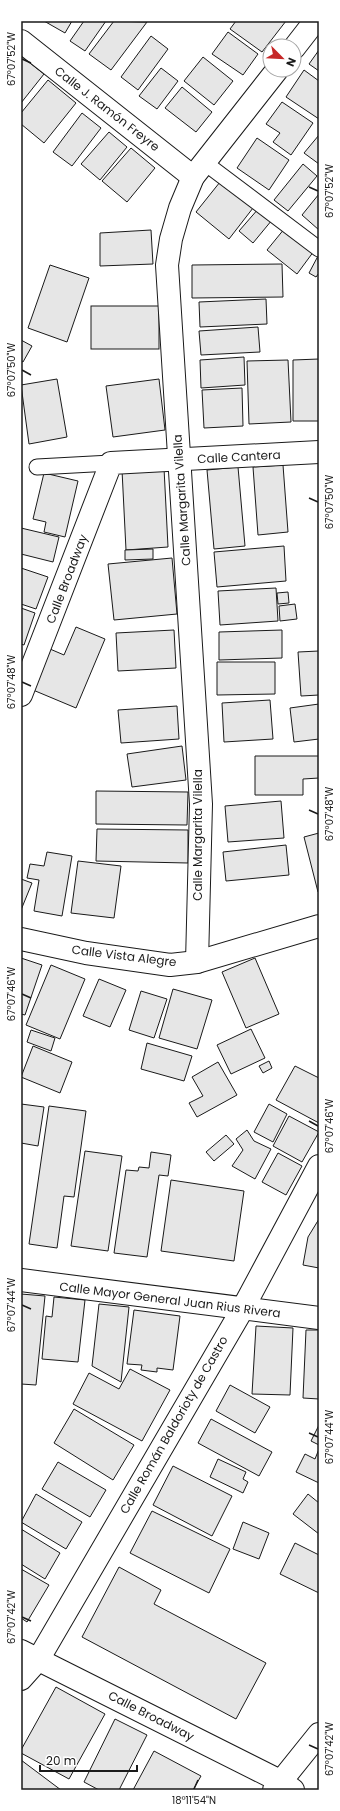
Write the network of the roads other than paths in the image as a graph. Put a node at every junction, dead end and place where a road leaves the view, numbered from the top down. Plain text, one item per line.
1 (315, 21) edge
2 (302, 38) edge
3 (21, 41) edge
4 (271, 78) edge
5 (199, 170) junction
6 (319, 249) edge
7 (319, 452) edge
8 (179, 460) junction
9 (111, 463) junction
10 (37, 467) dead end
11 (21, 695) edge
12 (319, 926) edge
13 (21, 938) edge
14 (197, 962) junction
15 (319, 1166) edge
16 (21, 1280) edge
17 (242, 1310) junction
18 (319, 1318) edge
19 (29, 1655) edge
20 (21, 1679) edge
21 (319, 1734) edge
22 (283, 1787) edge

1 - 2 street
3 - 5 street, Calle J. Ramón Freyre
4 - 5 street, Calle Margarita Vilella
5 - 6 lane
5 - 8 street, Calle Margarita Vilella
7 - 8 street, Calle Cantera
8 - 9 street, Calle Cantera
8 - 14 street, Calle Margarita Vilella
9 - 10 lane
9 - 11 street, Calle Broadway
12 - 14 street, Calle Vista Alegre
13 - 14 street, Calle Vista Alegre
15 - 17 street, Calle Román Baldorioty de Castro
16 - 17 street, Calle Mayor General Juan Rius Rivera
17 - 18 street, Calle Mayor General Juan Rius Rivera
17 - 19 street, Calle Román Baldorioty de Castro
19 - 20 street, Calle Román Baldorioty de Castro
19 - 22 street, Calle Broadway
21 - 22 street

